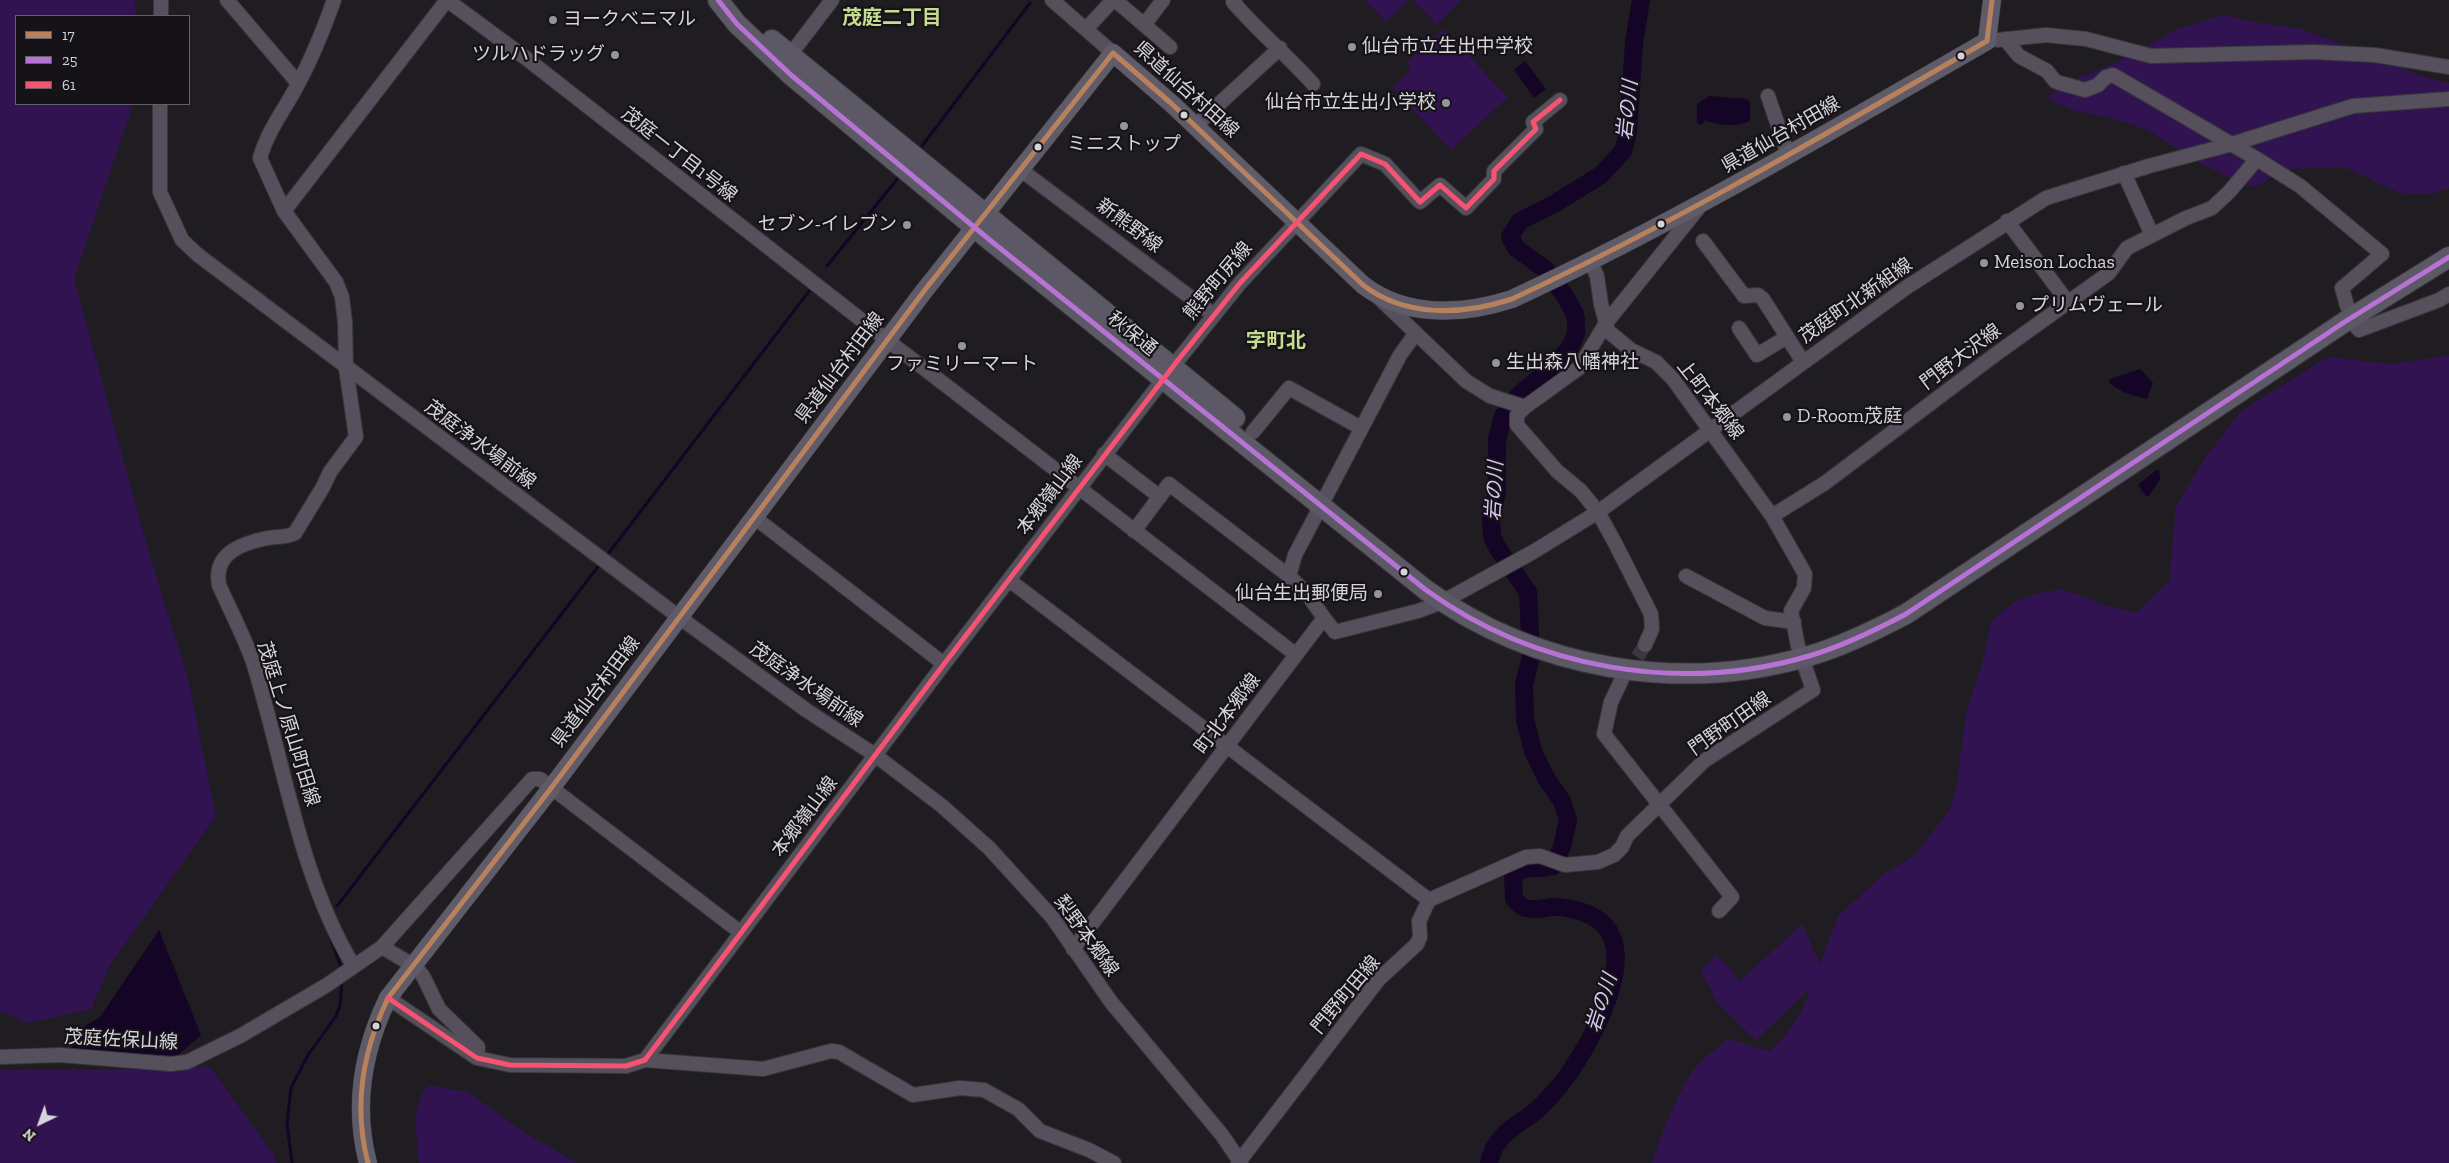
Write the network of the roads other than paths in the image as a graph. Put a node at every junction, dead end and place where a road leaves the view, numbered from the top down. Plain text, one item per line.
1 (161, 0) edge
2 (227, 0) edge
3 (334, 0) edge
4 (447, 0) edge
5 (718, 0) edge
6 (734, 0) edge
7 (832, 0) edge
8 (1052, 0) edge
9 (1114, 0) edge
10 (1163, 0) edge
11 (1234, 0) edge
12 (1992, 0) edge
13 (161, 15) edge
14 (1144, 25) junction
15 (1086, 29) junction
16 (1994, 37) junction
17 (1170, 47) dead end
18 (1280, 48) junction
19 (1113, 53) junction
20 (790, 55) junction
21 (2449, 67) edge
22 (298, 83) junction
23 (1313, 84) dead end
24 (1768, 96) dead end
25 (2449, 99) edge
26 (1560, 100) dead end
27 (160, 105) edge
28 (1195, 126) junction
29 (2232, 144) junction
30 (1788, 155) junction
31 (2257, 160) junction
32 (1021, 170) junction
33 (2124, 174) junction
34 (1701, 204) junction
35 (284, 211) junction
36 (979, 221) junction
37 (2008, 221) junction
38 (1296, 222) junction
39 (2152, 234) junction
40 (1703, 241) dead end
41 (2449, 242) edge
42 (2449, 256) edge
43 (1586, 263) junction
44 (1374, 293) junction
45 (2449, 294) edge
46 (2067, 301) junction
47 (2348, 312) junction
48 (1214, 315) junction
49 (1606, 323) junction
50 (1739, 328) dead end
51 (1416, 333) junction
52 (1787, 337) junction
53 (887, 340) junction
54 (1803, 362) junction
55 (346, 368) junction
56 (1168, 372) junction
57 (1522, 406) junction
58 (1361, 428) junction
59 (1711, 430) junction
60 (1253, 432) junction
61 (1104, 454) junction
62 (1079, 488) junction
63 (1160, 497) junction
64 (1325, 500) junction
65 (1598, 512) junction
66 (1772, 516) junction
67 (754, 517) junction
68 (1134, 531) junction
69 (1289, 576) junction
70 (1686, 576) dead end
71 (1009, 580) junction
72 (1449, 598) junction
73 (678, 616) junction
74 (1324, 618) junction
75 (1794, 622) junction
76 (1645, 645) tunnel mouth
77 (1800, 652) junction
78 (1295, 654) junction
79 (944, 664) junction
80 (1622, 680) tunnel mouth
81 (1227, 746) junction
82 (875, 756) junction
83 (552, 787) junction
84 (1661, 806) junction
85 (1429, 900) junction
86 (1719, 911) dead end
87 (740, 932) junction
88 (382, 947) junction
89 (1073, 949) junction
90 (345, 972) junction
91 (388, 998) junction
92 (0, 1057) edge
93 (477, 1058) junction
94 (645, 1060) junction
95 (1240, 1162) edge
96 (368, 1163) edge
97 (1114, 1163) edge

1 - 13 street
2 - 22 street
3 - 22 street, 茂庭上ノ原山町田線
4 - 35 street
4 - 53 street, 茂庭一丁目1号線
5 - 36 highway, 秋保通
6 - 20 highway, 秋保通
7 - 20 street
8 - 15 street
9 - 14 street
9 - 15 street
10 - 14 street
11 - 18 street
12 - 16 main road
14 - 17 street
15 - 19 street
16 - 21 street
16 - 29 street
16 - 30 main road, 県道仙台村田線
18 - 23 street
18 - 28 street
19 - 28 main road, 県道仙台村田線
19 - 32 main road, 県道仙台村田線
20 - 36 highway, 秋保通
22 - 35 street, 茂庭上ノ原山町田線
24 - 30 street
25 - 29 street, 茂庭町北新組線
26 - 38 street, 熊野町尻線
27 - 55 street, 茂庭浄水場前線
28 - 38 main road, 県道仙台村田線
29 - 31 street
29 - 33 street, 茂庭町北新組線
30 - 34 main road, 県道仙台村田線
31 - 39 street, 門野大沢線
31 - 47 street
32 - 36 main road, 県道仙台村田線
32 - 48 street, 新熊野線
33 - 37 street, 茂庭町北新組線
33 - 39 street
34 - 43 main road, 県道仙台村田線
34 - 49 street
35 - 55 street, 茂庭上ノ原山町田線
36 - 53 main road, 県道仙台村田線
36 - 56 highway, 秋保通
37 - 46 street
37 - 54 street, 茂庭町北新組線
38 - 44 main road, 県道仙台村田線
38 - 48 street, 熊野町尻線
39 - 46 street, 門野大沢線
40 - 52 street
41 - 47 highway, 秋保通
42 - 47 highway, 秋保通
43 - 44 main road, 県道仙台村田線
43 - 49 street
44 - 51 street
45 - 47 street
46 - 66 street, 門野大沢線
47 - 77 highway, 秋保通
48 - 56 street, 熊野町尻線
49 - 57 street
49 - 59 street, 上町本郷線
50 - 52 street
51 - 57 street
51 - 58 street
52 - 54 street
53 - 62 street, 茂庭一丁目1号線
53 - 67 main road, 県道仙台村田線
54 - 59 street, 茂庭町北新組線
55 - 73 street, 茂庭浄水場前線
55 - 90 street, 茂庭上ノ原山町田線
56 - 60 highway, 秋保通
56 - 61 street, 本郷嶺山線
56 - 64 highway, 秋保通
57 - 65 street
58 - 60 street
58 - 64 street
59 - 65 street, 茂庭町北新組線
59 - 66 street, 上町本郷線
60 - 64 highway, 秋保通
61 - 62 street, 本郷嶺山線
61 - 63 street
62 - 68 street, 茂庭一丁目1号線
62 - 71 street, 本郷嶺山線
63 - 68 street
63 - 69 street
64 - 69 street
64 - 72 highway, 秋保通
65 - 72 street, 茂庭町北新組線
65 - 76 street
66 - 75 street
67 - 73 main road, 県道仙台村田線
67 - 79 street
68 - 78 street, 茂庭一丁目1号線
69 - 74 street
70 - 75 street
71 - 79 street, 本郷嶺山線
71 - 81 street
72 - 74 street, 茂庭町北新組線
72 - 77 highway, 秋保通
73 - 82 street, 茂庭浄水場前線
73 - 83 main road, 県道仙台村田線
74 - 78 street, 町北本郷線
75 - 77 street
77 - 84 street, 門野町田線
78 - 81 street, 町北本郷線
79 - 82 street, 本郷嶺山線
80 - 84 street
81 - 85 street
81 - 89 street, 町北本郷線
82 - 87 street, 本郷嶺山線
82 - 89 street, 梨野本郷線
83 - 87 street
83 - 88 street, 茂庭佐保山線
83 - 91 main road, 県道仙台村田線
84 - 85 street, 門野町田線
84 - 86 street
85 - 95 street, 門野町田線
87 - 94 street, 本郷嶺山線
88 - 90 street, 茂庭佐保山線
88 - 93 street
89 - 95 street, 梨野本郷線
90 - 92 street, 茂庭佐保山線
91 - 93 street
91 - 96 main road, 県道仙台村田線
93 - 94 street
94 - 97 street

